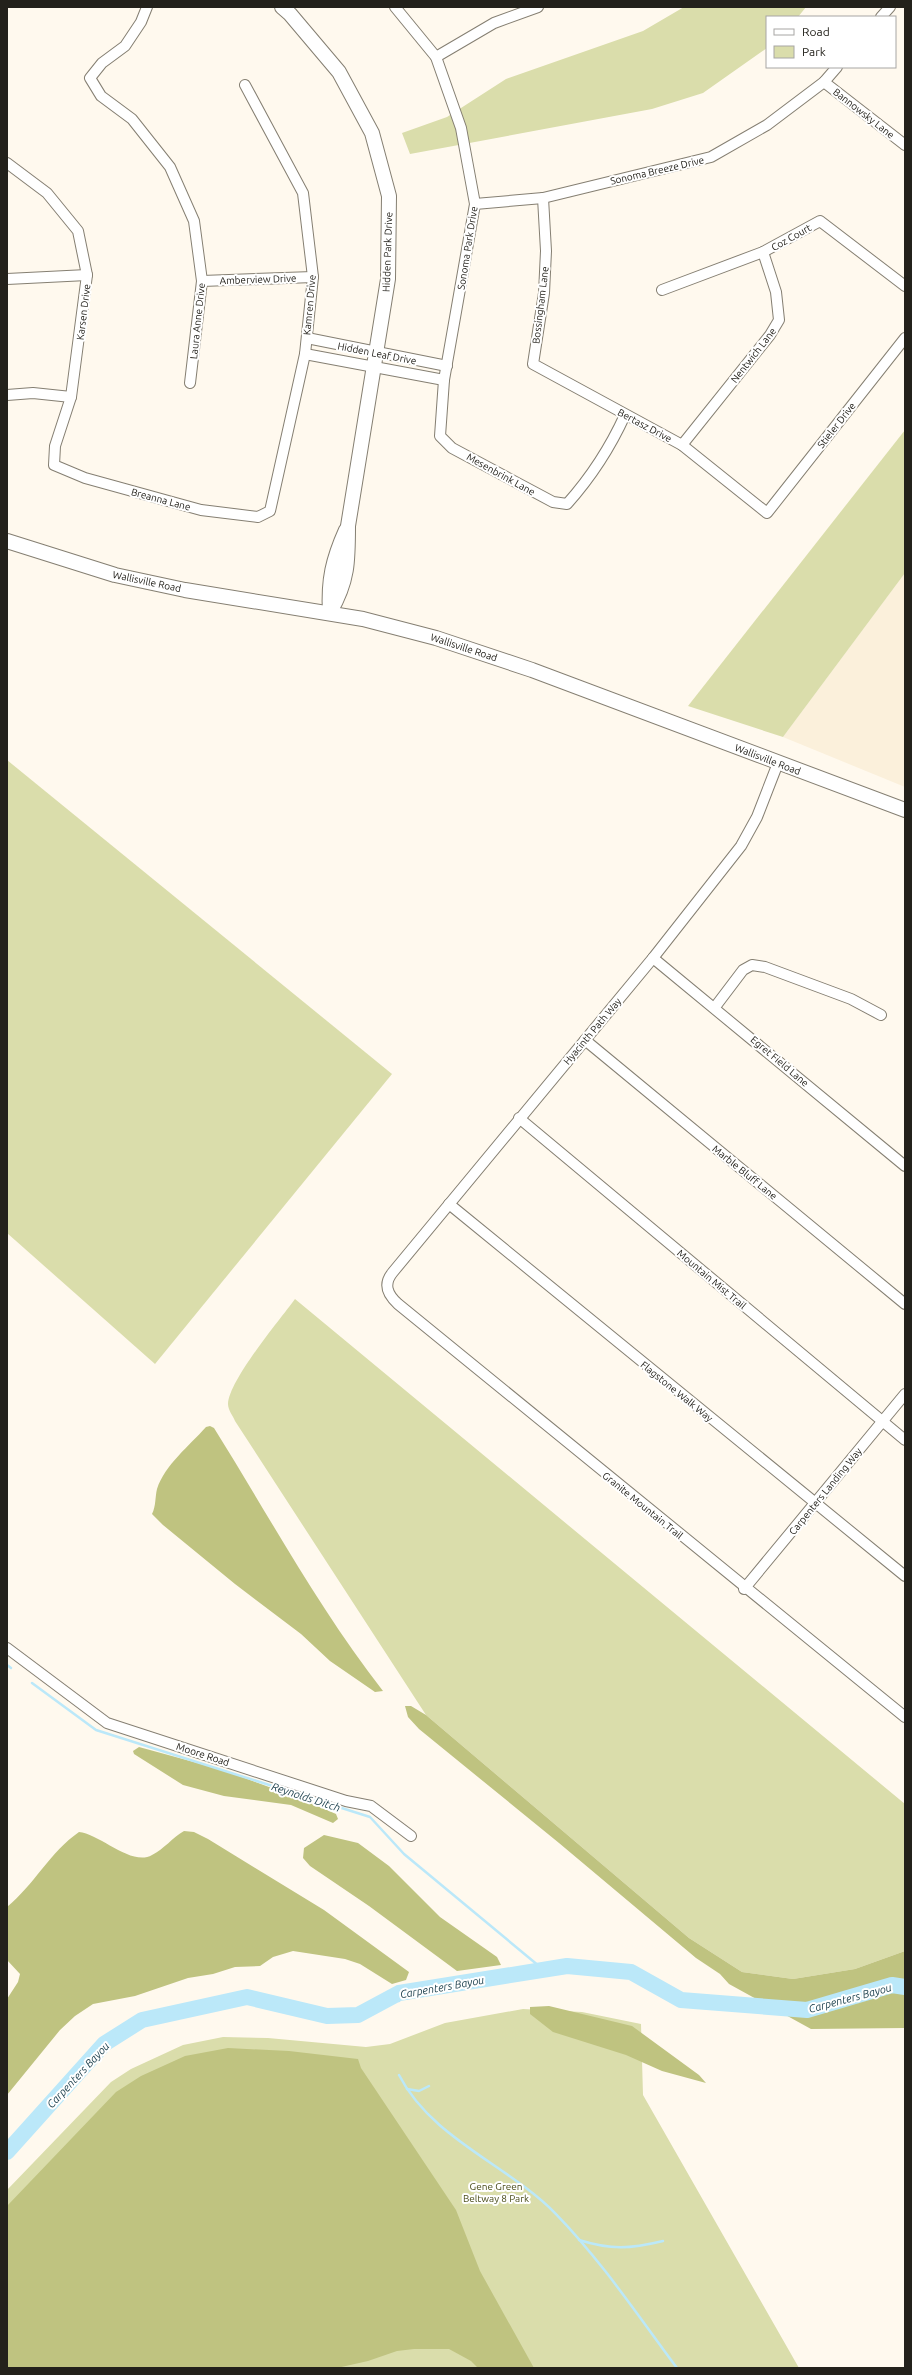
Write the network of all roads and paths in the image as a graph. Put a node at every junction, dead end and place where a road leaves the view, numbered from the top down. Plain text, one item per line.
1 (147, 7) edge
2 (282, 7) edge
3 (395, 7) edge
4 (538, 7) edge
5 (890, 7) edge
6 (882, 16) edge
7 (436, 57) junction
8 (836, 68) edge
9 (824, 82) junction
10 (245, 85) dead end
11 (905, 145) edge
12 (7, 163) edge
13 (543, 198) junction
14 (475, 204) junction
15 (763, 252) junction
16 (87, 275) junction
17 (313, 277) junction
18 (7, 280) edge
19 (202, 281) junction
20 (905, 286) edge
21 (662, 290) dead end
22 (307, 338) junction
23 (905, 338) edge
24 (376, 353) junction
25 (305, 354) junction
26 (532, 364) joint
27 (447, 366) junction
28 (374, 368) junction
29 (444, 380) junction
30 (190, 383) dead end
31 (7, 395) edge
32 (71, 397) junction
33 (626, 415) junction
34 (440, 436) joint
35 (682, 445) junction
36 (54, 465) joint
37 (270, 512) joint
38 (767, 513) joint
39 (7, 541) edge
40 (330, 612) junction
41 (778, 763) junction
42 (905, 810) edge
43 (654, 958) junction
44 (715, 1007) junction
45 (881, 1015) dead end
46 (585, 1040) junction
47 (519, 1118) junction
48 (903, 1160) edge
49 (449, 1204) junction
50 (387, 1288) joint
51 (905, 1304) edge
52 (905, 1394) edge
53 (882, 1422) junction
54 (905, 1440) edge
55 (814, 1504) junction
56 (905, 1576) edge
57 (744, 1589) junction
58 (7, 1648) edge
59 (905, 1717) edge
60 (411, 1836) dead end

1 - 19 street, Laura Anne Drive
2 - 24 main road, Hidden Park Drive
3 - 7 street, Sonoma Park Drive
4 - 7 street
5 - 6 street
7 - 14 street, Sonoma Park Drive
8 - 9 street, Sonoma Breeze Drive
9 - 11 street, Bannowsky Lane
9 - 13 street, Sonoma Breeze Drive
10 - 17 street, Kamren Drive
12 - 16 street, Karsen Drive
13 - 14 street, Sonoma Breeze Drive
13 - 26 street, Bossingham Lane
14 - 27 street, Sonoma Park Drive
15 - 20 street, Coz Court
15 - 21 street, Coz Court
15 - 35 street, Nentwich Lane
16 - 18 street
16 - 32 street, Karsen Drive
17 - 19 street, Amberview Drive
17 - 22 street, Kamren Drive
19 - 30 street, Laura Anne Drive
22 - 24 street, Hidden Leaf Drive
22 - 25 street, Kamren Drive
23 - 38 street, Stieler Drive
24 - 27 street, Hidden Leaf Drive
24 - 28 main road, Hidden Park Drive
25 - 28 street, Hidden Leaf Drive
25 - 37 street, Kamren Drive
26 - 33 street, Bertasz Drive
27 - 29 street, Sonoma Park Drive
28 - 29 street, Hidden Leaf Drive
28 - 40 main road, Hidden Park Drive
29 - 34 street, Sonoma Park Drive
31 - 32 street
32 - 36 street, Karsen Drive
33 - 34 street, Mesenbrink Lane
33 - 35 street, Bertasz Drive
35 - 38 street, Bertasz Drive
36 - 37 street, Breanna Lane
39 - 40 main road, Wallisville Road
40 - 41 main road, Wallisville Road
41 - 42 main road, Wallisville Road
41 - 43 street, Hyacinth Path Way
43 - 44 street, Egret Field Lane
43 - 46 street, Hyacinth Path Way
44 - 45 street
44 - 48 street, Egret Field Lane
46 - 47 street, Hyacinth Path Way
46 - 51 street, Marble Bluff Lane
47 - 49 street, Hyacinth Path Way
47 - 53 street, Mountain Mist Trail
49 - 50 street, Hyacinth Path Way
49 - 55 street, Flagstone Walk Way
50 - 57 street, Granite Mountain Trail
52 - 53 street, Carpenters Landing Way
53 - 54 street, Mountain Mist Trail
53 - 55 street, Carpenters Landing Way
55 - 56 street, Flagstone Walk Way
55 - 57 street, Carpenters Landing Way
57 - 59 street, Granite Mountain Trail
58 - 60 street, Moore Road

